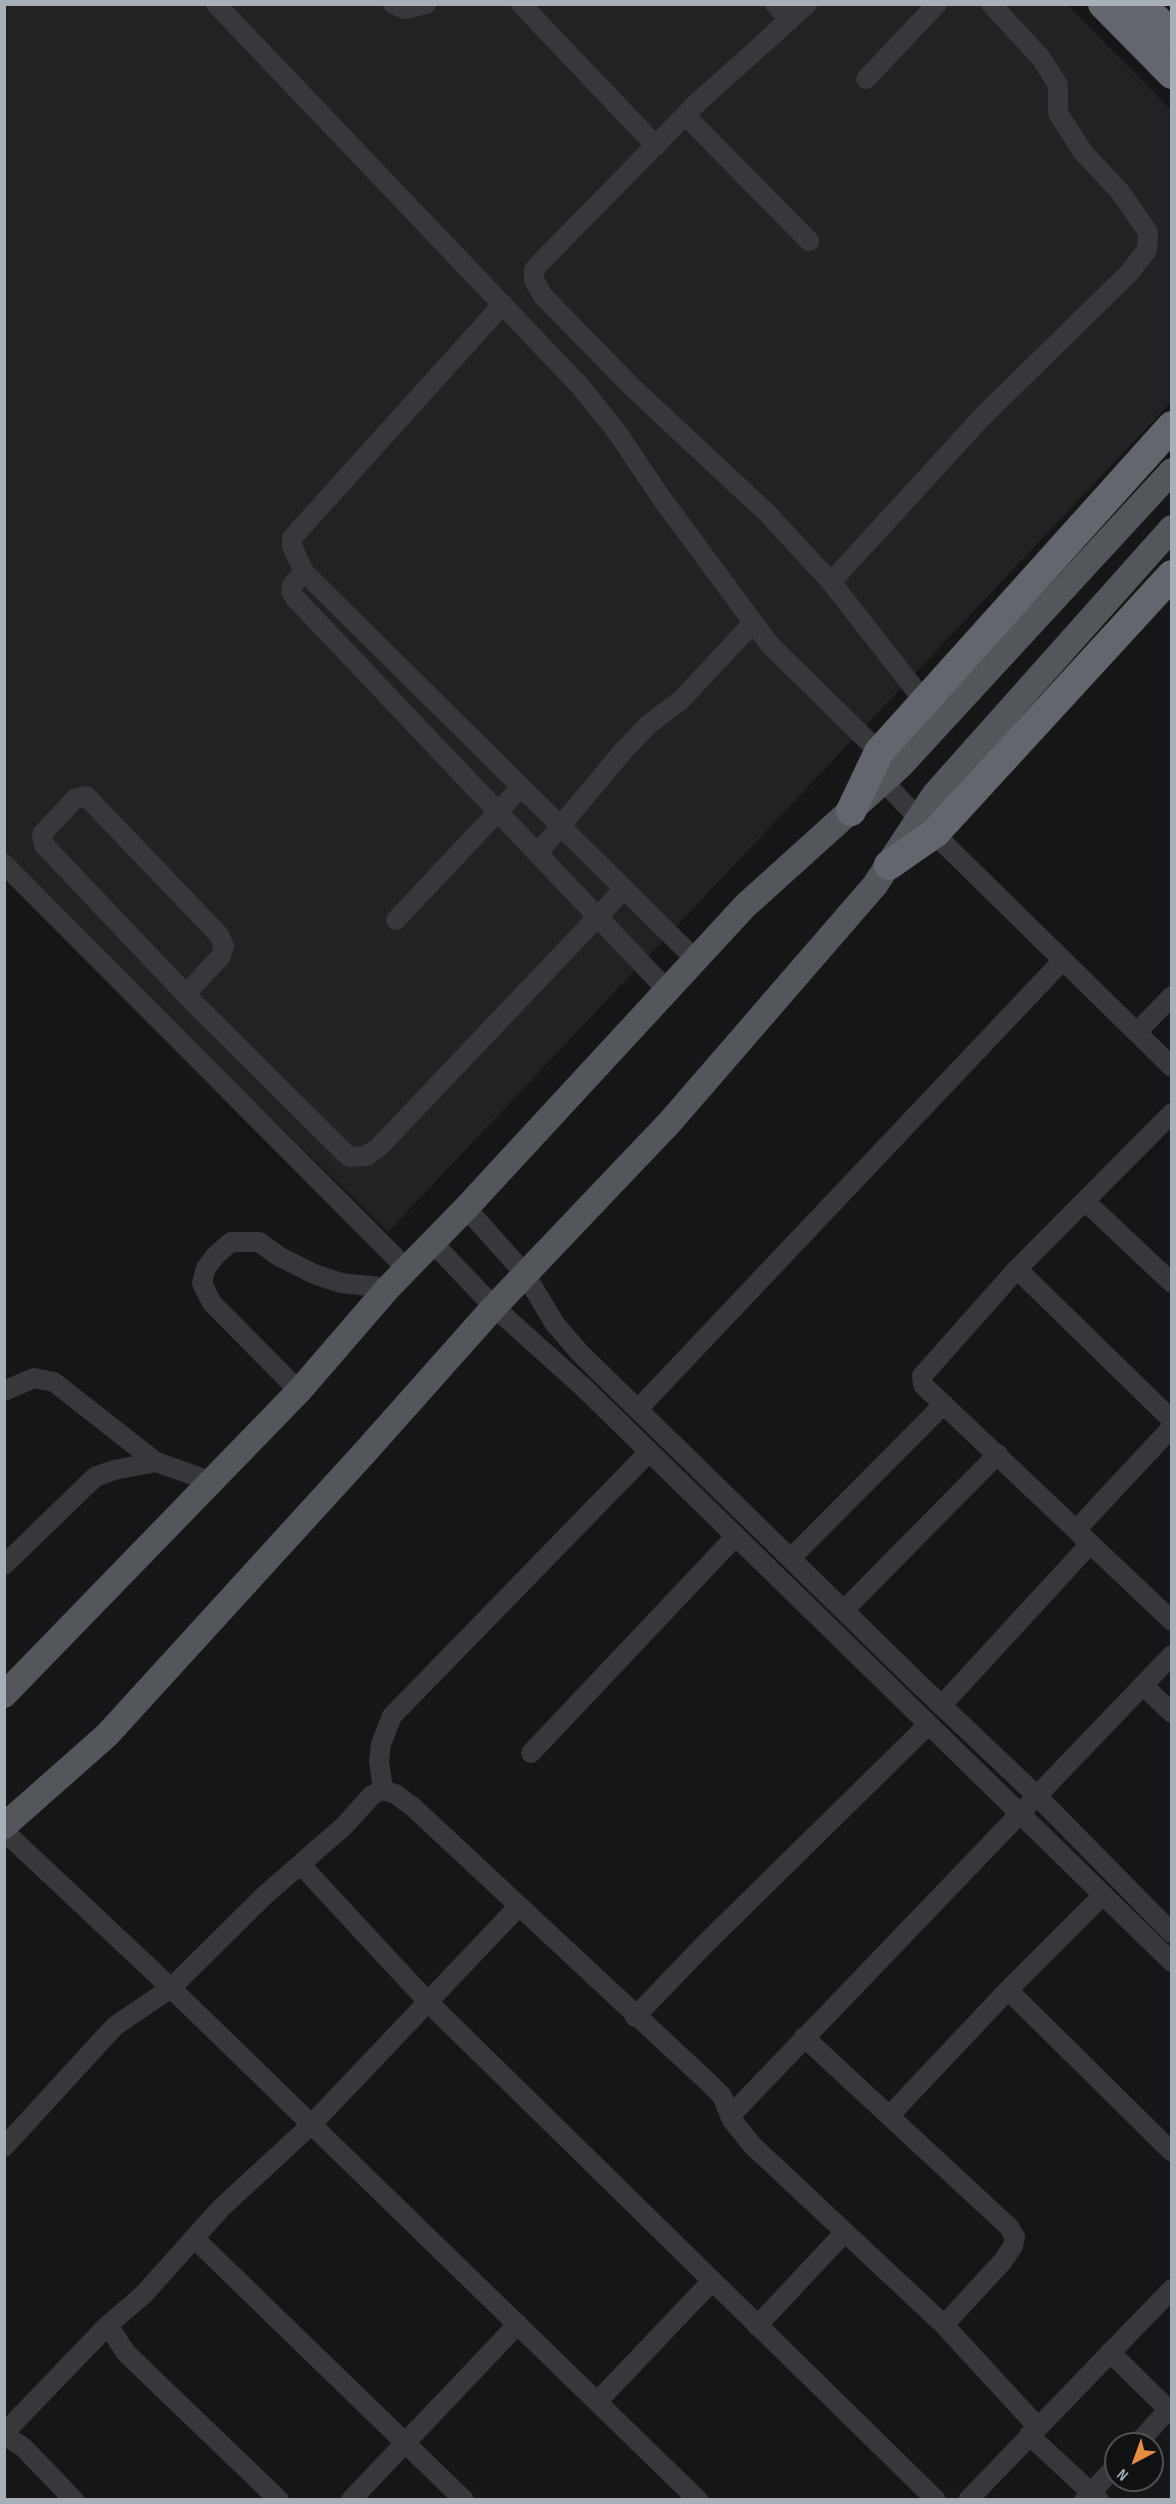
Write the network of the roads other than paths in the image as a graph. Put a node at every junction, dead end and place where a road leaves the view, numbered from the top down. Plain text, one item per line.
1 (216, 4) edge
2 (393, 4) edge
3 (426, 4) edge
4 (520, 4) edge
5 (775, 4) edge
6 (807, 4) edge
7 (937, 4) edge
8 (991, 4) edge
9 (1103, 4) edge
10 (1141, 4) edge
11 (790, 20) junction
12 (1172, 35) edge
13 (1172, 74) edge
14 (866, 79) dead end
15 (686, 116) junction
16 (656, 146) junction
17 (809, 241) dead end
18 (504, 304) junction
19 (1172, 426) edge
20 (1172, 471) edge
21 (1172, 528) edge
22 (304, 572) junction
23 (1172, 575) edge
24 (831, 582) junction
25 (753, 623) junction
26 (924, 700) junction
27 (877, 766) junction
28 (521, 787) junction
29 (498, 811) junction
30 (851, 811) joint
31 (560, 825) junction
32 (926, 825) junction
33 (538, 853) junction
34 (4, 864) edge
35 (889, 865) joint
36 (624, 889) junction
37 (598, 916) junction
38 (396, 920) dead end
39 (695, 959) junction
40 (1063, 960) junction
41 (667, 990) junction
42 (186, 994) junction
43 (1172, 996) edge
44 (1137, 1032) junction
45 (1172, 1067) edge
46 (1172, 1113) edge
47 (1085, 1201) junction
48 (466, 1208) junction
49 (433, 1243) junction
50 (407, 1269) junction
51 (1017, 1269) junction
52 (525, 1274) junction
53 (1172, 1283) edge
54 (388, 1288) junction
55 (494, 1307) junction
56 (4, 1391) edge
57 (299, 1391) junction
58 (944, 1404) junction
59 (639, 1408) junction
60 (1172, 1420) edge
61 (1172, 1427) edge
62 (649, 1452) junction
63 (998, 1454) junction
64 (156, 1462) junction
65 (210, 1481) junction
66 (1076, 1530) junction
67 (735, 1537) junction
68 (1090, 1544) junction
69 (790, 1558) junction
70 (4, 1564) edge
71 (845, 1610) junction
72 (1172, 1621) edge
73 (1172, 1655) edge
74 (1143, 1685) junction
75 (4, 1695) edge
76 (941, 1706) junction
77 (1172, 1713) edge
78 (928, 1725) junction
79 (531, 1753) dead end
80 (383, 1790) junction
81 (1036, 1795) junction
82 (1021, 1812) junction
83 (4, 1826) edge
84 (4, 1832) edge
85 (301, 1865) junction
86 (1103, 1895) junction
87 (518, 1907) junction
88 (1172, 1933) edge
89 (1172, 1962) edge
90 (171, 1988) junction
91 (1008, 1990) junction
92 (429, 2002) junction
93 (635, 2017) junction
94 (804, 2037) junction
95 (890, 2115) junction
96 (730, 2116) junction
97 (311, 2125) junction
98 (4, 2147) edge
99 (1172, 2152) edge
100 (845, 2232) junction
101 (195, 2239) junction
102 (711, 2282) junction
103 (1172, 2289) edge
104 (518, 2324) junction
105 (108, 2325) junction
106 (944, 2325) junction
107 (757, 2326) junction
108 (1110, 2352) junction
109 (598, 2401) junction
110 (1170, 2412) edge
111 (1033, 2430) junction
112 (1149, 2432) edge
113 (4, 2434) edge
114 (405, 2442) junction
115 (1104, 2481) edge
116 (1091, 2497) edge
117 (74, 2499) edge
118 (279, 2499) edge
119 (351, 2499) edge
120 (464, 2499) edge
121 (698, 2499) edge
122 (936, 2499) edge
123 (968, 2499) edge

1 - 18 street
2 - 3 street
4 - 16 street
5 - 11 street
6 - 11 street
7 - 14 street
8 - 24 street
9 - 13 highway
10 - 12 highway
11 - 15 street
15 - 16 street
15 - 17 street
16 - 24 street
18 - 22 street
18 - 25 street
19 - 26 highway
20 - 27 main road
21 - 32 main road
22 - 28 street
22 - 29 street
23 - 32 highway
24 - 26 street
25 - 27 street
25 - 31 street
26 - 27 highway
27 - 30 highway
27 - 32 street
28 - 29 street
28 - 31 street
29 - 33 street
29 - 38 street
30 - 39 main road
31 - 33 street
31 - 36 street
32 - 35 highway
32 - 40 street
33 - 37 street
34 - 50 street
35 - 52 main road
36 - 37 street
36 - 39 street
37 - 41 street
37 - 42 street
39 - 41 main road
40 - 44 street
40 - 59 street
41 - 48 main road
42 - 42 street
43 - 44 street
44 - 45 street
46 - 47 street
47 - 51 street
47 - 53 street
48 - 49 main road
48 - 52 street
49 - 50 main road
49 - 55 street
50 - 54 main road
51 - 58 street
51 - 60 street
52 - 55 main road
52 - 59 street
54 - 57 main road
54 - 57 street
55 - 62 street
55 - 83 main road
56 - 64 street
57 - 65 main road
58 - 63 street
58 - 69 street
59 - 69 street
61 - 66 street
62 - 67 street
62 - 80 street
63 - 66 street
63 - 71 street
64 - 65 street
64 - 70 street
65 - 75 main road
66 - 68 street
67 - 78 street
67 - 79 street
68 - 72 street
68 - 76 street
69 - 71 street
71 - 76 street
73 - 74 street
74 - 77 street
74 - 81 street
76 - 81 street
78 - 82 street
78 - 93 street
80 - 85 street
80 - 87 street
81 - 82 street
81 - 88 street
82 - 86 street
82 - 94 street
84 - 90 street
85 - 90 street
85 - 92 street
86 - 89 street
86 - 91 street
87 - 92 street
87 - 93 street
90 - 97 street
90 - 98 street
91 - 95 street
91 - 99 street
92 - 97 street
92 - 102 street
93 - 96 street
94 - 95 street
94 - 96 street
95 - 106 street
96 - 100 street
97 - 101 street
97 - 104 street
100 - 106 street
100 - 107 street
101 - 105 street
101 - 114 street
102 - 107 street
102 - 109 street
103 - 108 street
104 - 109 street
104 - 114 street
105 - 113 street
105 - 118 street
106 - 111 street
107 - 122 street
108 - 110 street
108 - 111 street
109 - 121 street
110 - 112 street
111 - 116 street
111 - 123 street
113 - 117 street
114 - 119 street
114 - 120 street
115 - 116 street

